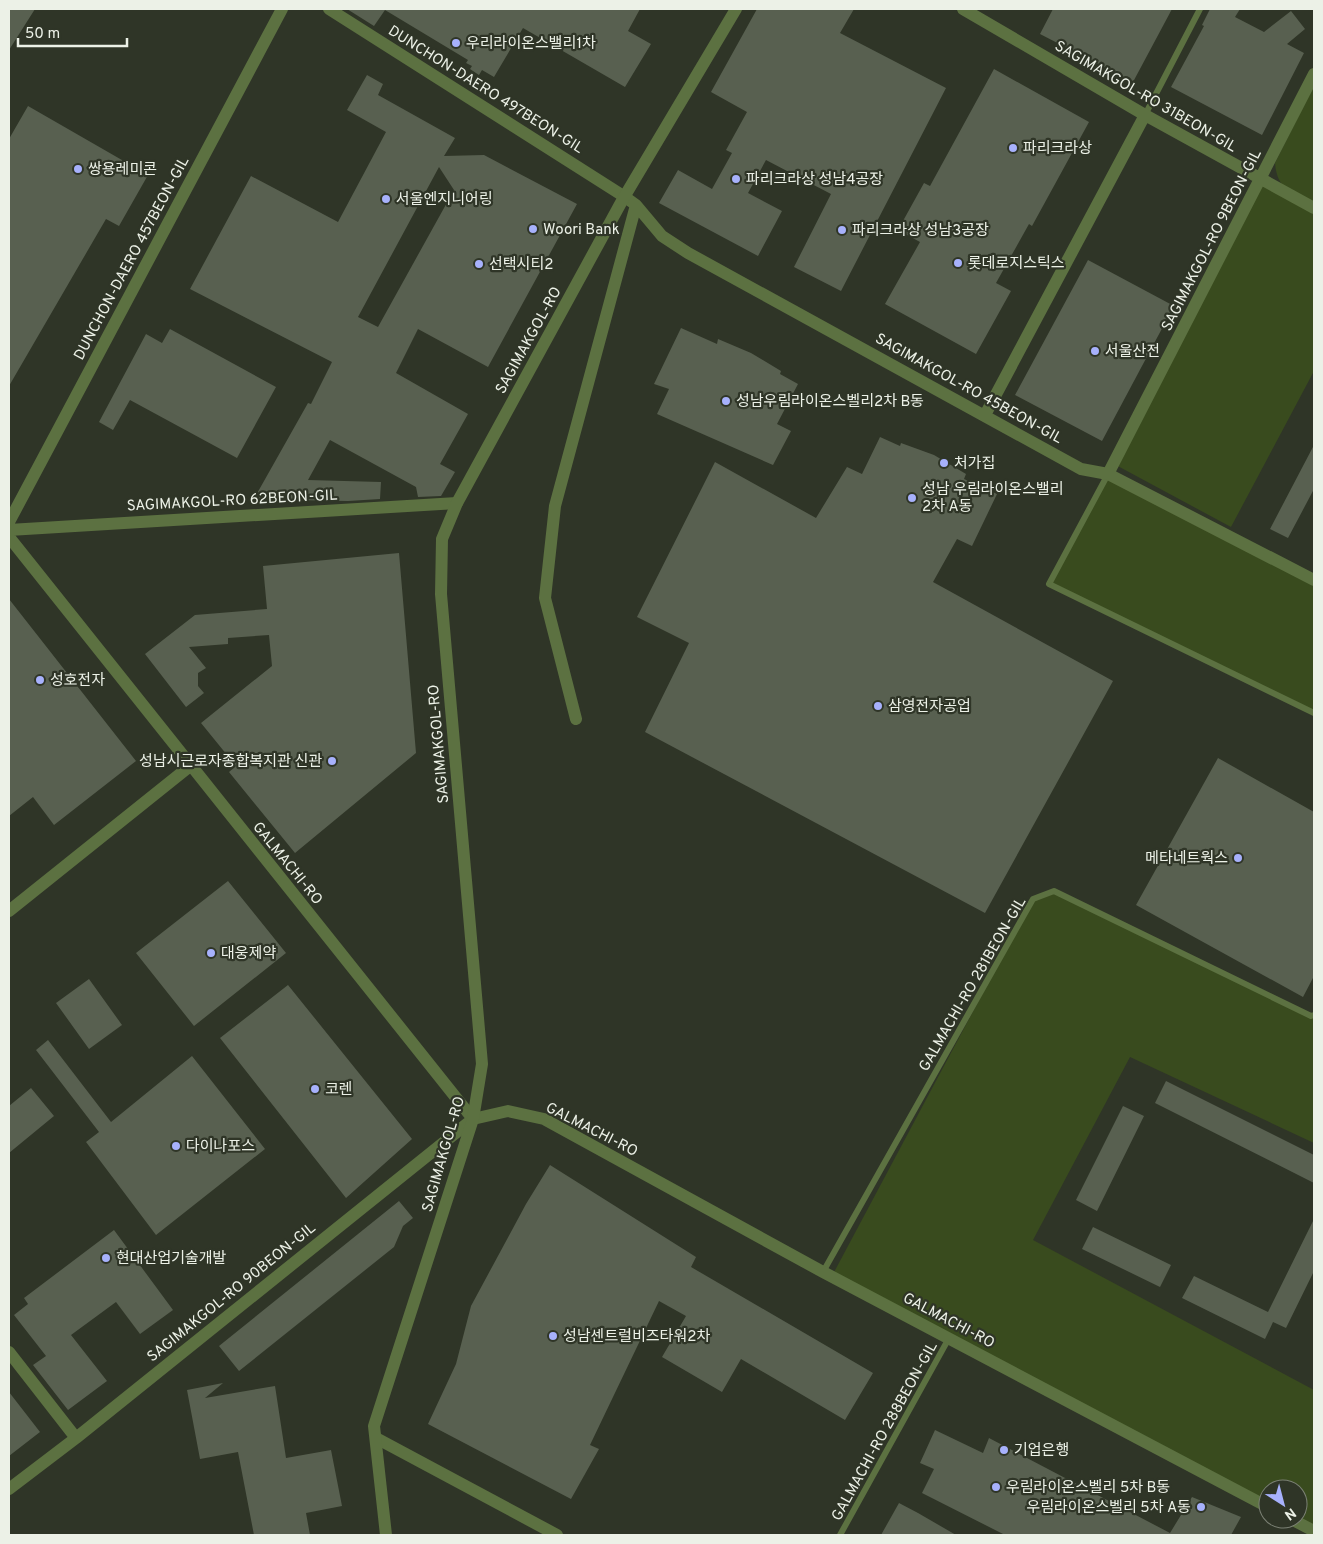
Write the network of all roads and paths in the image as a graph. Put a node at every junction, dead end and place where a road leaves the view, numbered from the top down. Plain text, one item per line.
1 (282, 9) edge
2 (329, 9) edge
3 (736, 9) edge
4 (963, 9) edge
5 (1200, 9) edge
6 (1314, 74) edge
7 (1145, 115) junction
8 (1261, 180) junction
9 (625, 197) junction
10 (636, 205) junction
11 (1314, 208) edge
12 (985, 415) junction
13 (1108, 474) junction
14 (457, 503) junction
15 (9, 522) edge
16 (9, 530) edge
17 (9, 537) edge
18 (1314, 580) edge
19 (1314, 714) edge
20 (576, 720) dead end
21 (190, 766) junction
22 (9, 910) edge
23 (1314, 1015) edge
24 (473, 1119) junction
25 (823, 1272) junction
26 (949, 1338) junction
27 (9, 1352) edge
28 (76, 1438) junction
29 (376, 1438) junction
30 (9, 1489) edge
31 (1258, 1502) edge
32 (386, 1535) edge
33 (557, 1535) edge
34 (840, 1535) edge

1 - 15 street, DUNCHON-DAERO 457BEON-GIL
2 - 9 street, DUNCHON-DAERO 497BEON-GIL
3 - 9 street, SAGIMAKGOL-RO
4 - 7 street, SAGIMAKGOL-RO 31BEON-GIL
5 - 7 lane
6 - 8 street, SAGIMAKGOL-RO 9BEON-GIL
7 - 8 street, SAGIMAKGOL-RO 31BEON-GIL
7 - 12 street
8 - 11 street, SAGIMAKGOL-RO 31BEON-GIL
8 - 13 street, SAGIMAKGOL-RO 9BEON-GIL
9 - 10 street, SAGIMAKGOL-RO 45BEON-GIL
9 - 14 street, SAGIMAKGOL-RO
10 - 12 street, SAGIMAKGOL-RO 45BEON-GIL
10 - 20 street
12 - 13 street, SAGIMAKGOL-RO 45BEON-GIL
13 - 18 street, SAGIMAKGOL-RO 45BEON-GIL
13 - 19 lane
14 - 16 street, SAGIMAKGOL-RO 62BEON-GIL
14 - 24 street, SAGIMAKGOL-RO
17 - 21 street, GALMACHI-RO
21 - 22 street
21 - 24 street, GALMACHI-RO
23 - 25 lane, GALMACHI-RO 281BEON-GIL
24 - 25 street, GALMACHI-RO
24 - 28 street, SAGIMAKGOL-RO 90BEON-GIL
24 - 29 street, SAGIMAKGOL-RO
25 - 26 street, GALMACHI-RO
26 - 31 street, GALMACHI-RO
26 - 34 lane, GALMACHI-RO 288BEON-GIL
27 - 28 street
28 - 30 street, SAGIMAKGOL-RO 90BEON-GIL
29 - 32 street, SAGIMAKGOL-RO
29 - 33 street

